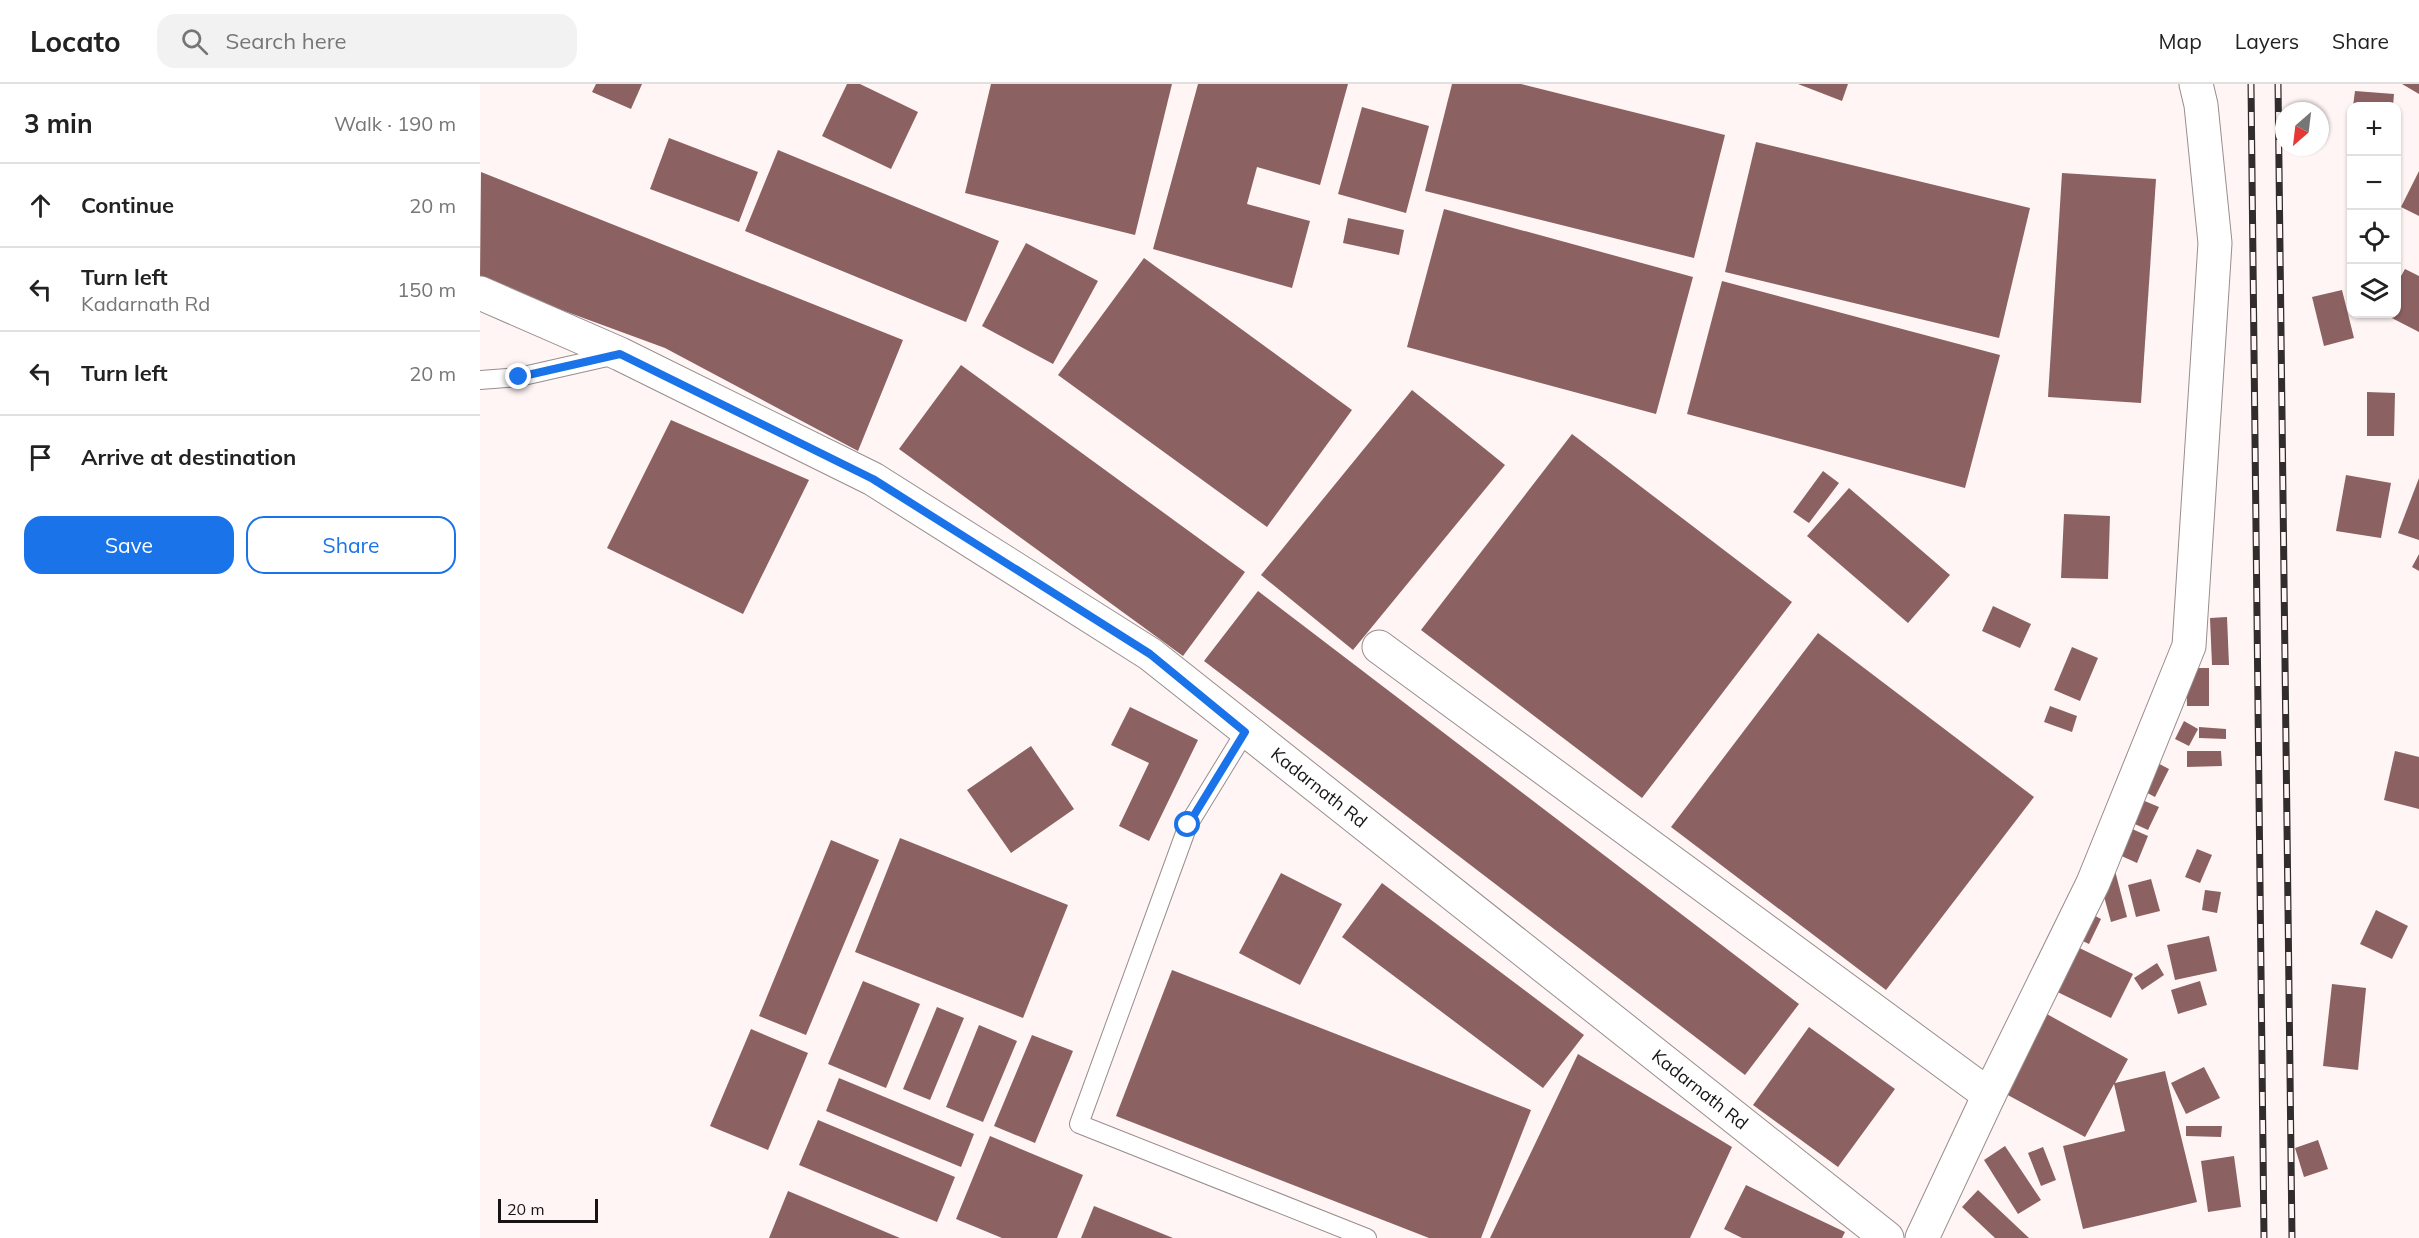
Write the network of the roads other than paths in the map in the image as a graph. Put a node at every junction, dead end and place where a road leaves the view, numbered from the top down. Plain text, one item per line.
1 (2196, 84) edge
2 (480, 293) edge
3 (620, 354) junction
4 (480, 380) edge
5 (1378, 647) dead end
6 (1245, 732) junction
7 (1989, 1095) junction
8 (1367, 1238) edge
9 (1887, 1238) edge
10 (1922, 1238) edge

1 - 7 street
2 - 3 street, Kadarnath Rd
3 - 4 lane
3 - 6 street, Kadarnath Rd
5 - 7 street
6 - 8 lane
6 - 9 street, Kadarnath Rd
7 - 10 street

